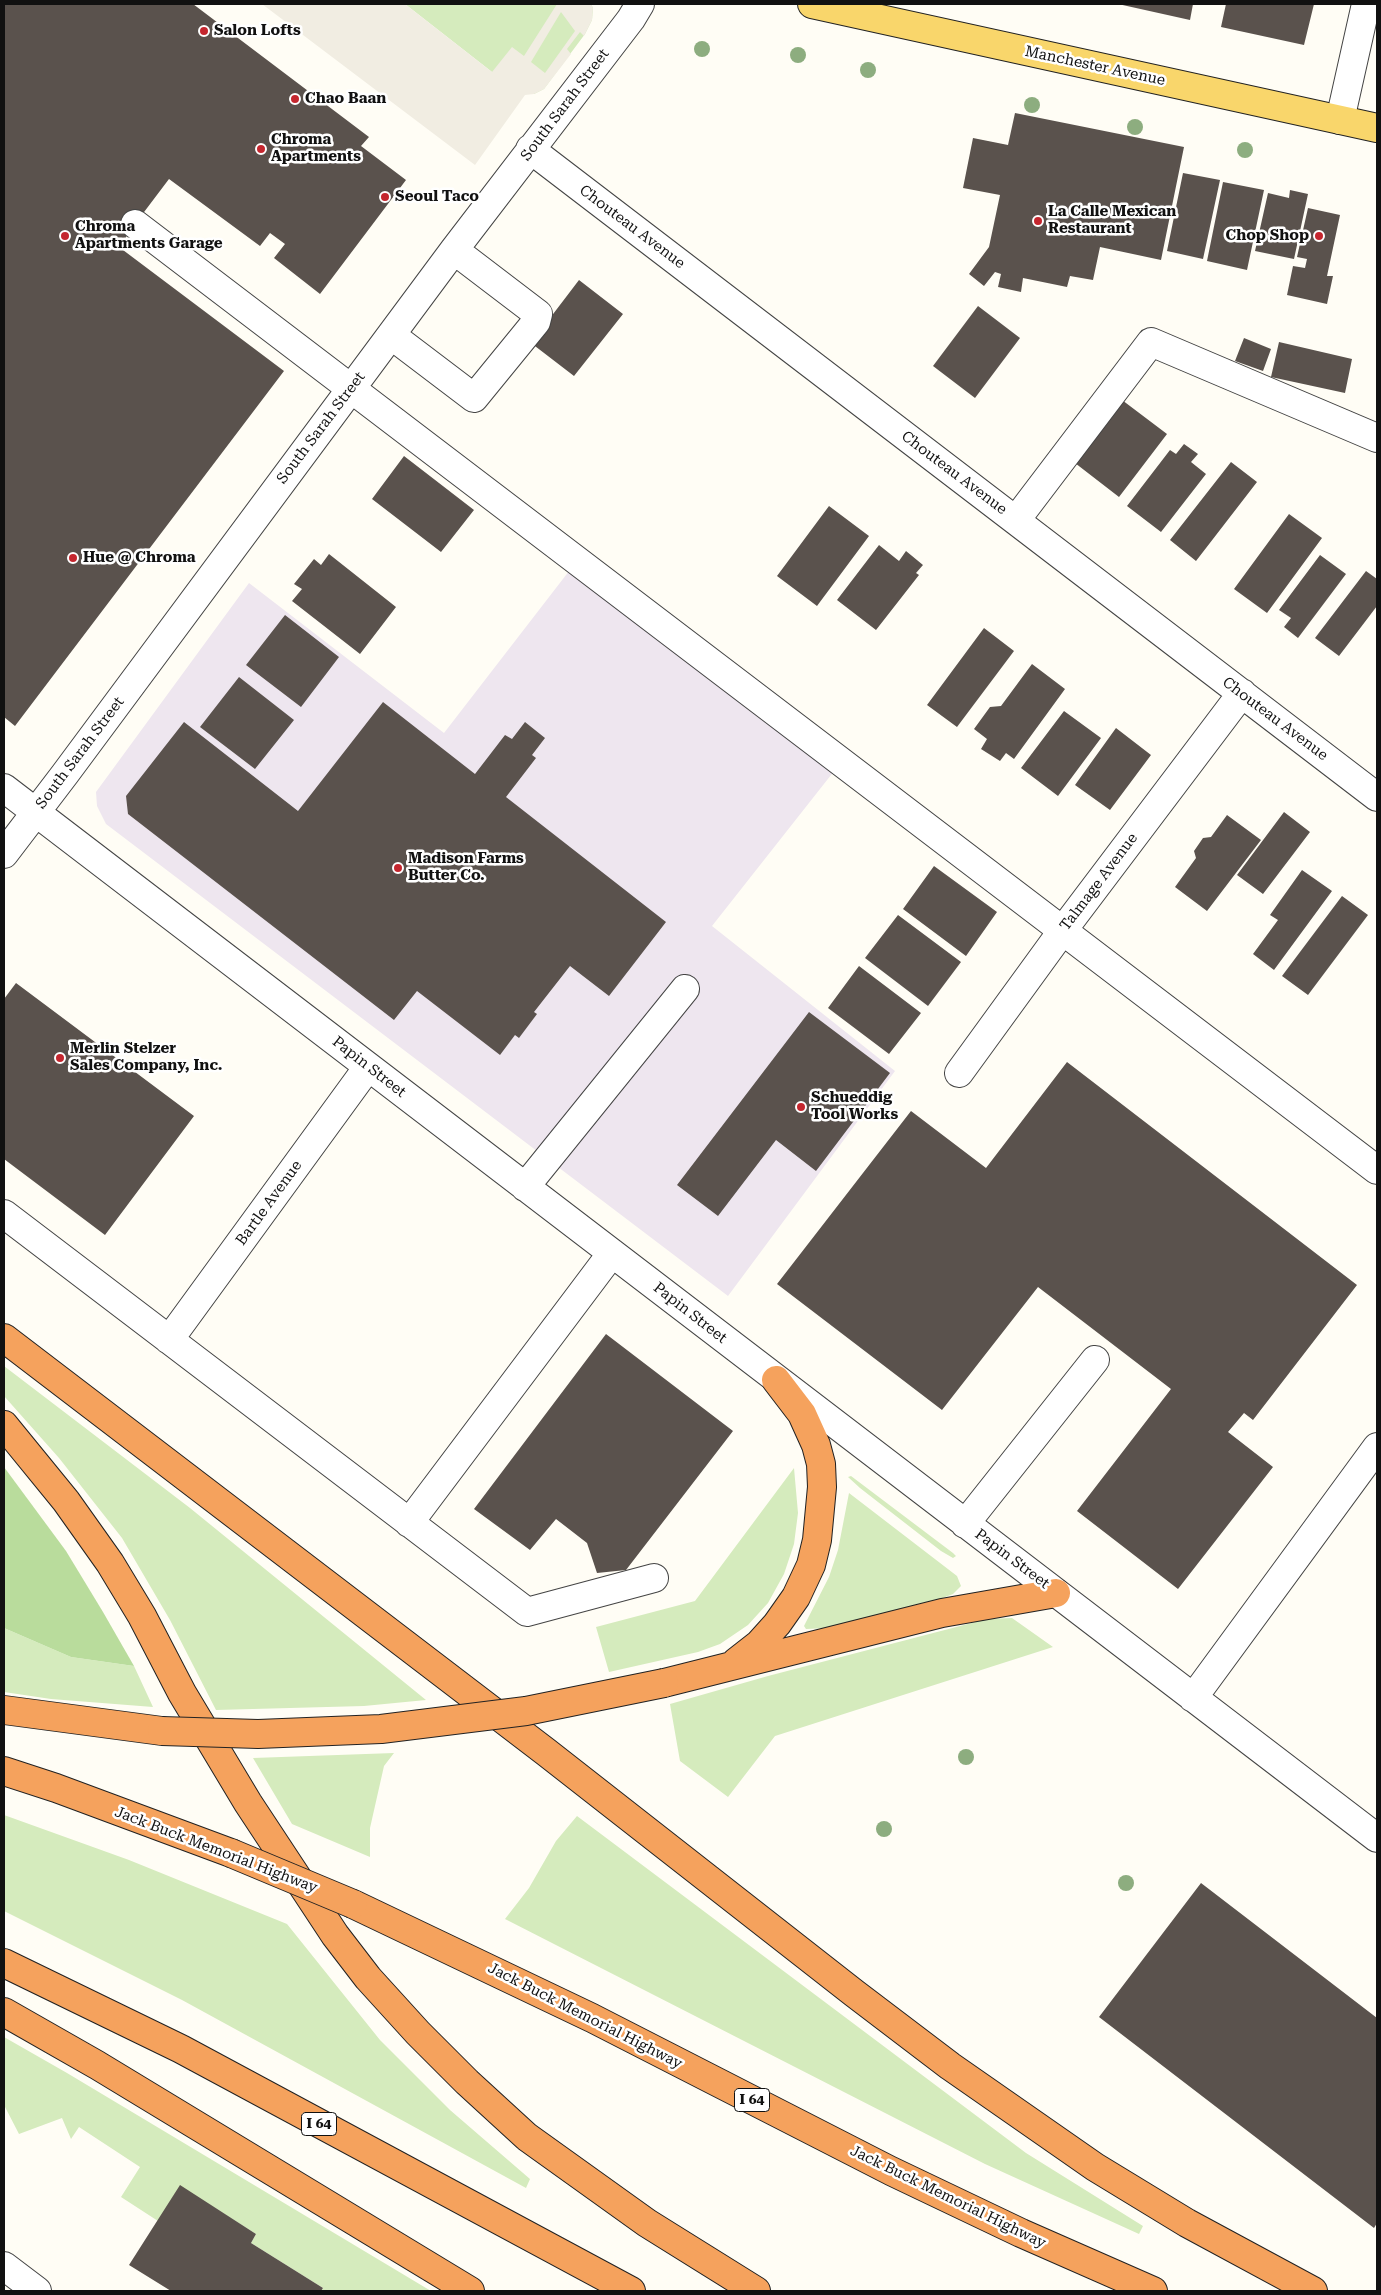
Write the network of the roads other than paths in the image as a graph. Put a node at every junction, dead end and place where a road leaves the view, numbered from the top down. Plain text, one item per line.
1 (640, 4) edge
2 (812, 4) edge
3 (1366, 4) edge
4 (1340, 120) junction
5 (1377, 128) edge
6 (530, 149) junction
7 (134, 224) dead end
8 (454, 250) junction
9 (391, 335) junction
10 (349, 390) junction
11 (1377, 438) edge
12 (1016, 520) junction
13 (1242, 693) junction
14 (4, 788) edge
15 (1377, 797) edge
16 (36, 811) junction
17 (4, 854) edge
18 (1063, 930) junction
19 (685, 989) dead end
20 (368, 1067) junction
21 (959, 1073) dead end
22 (1377, 1170) edge
23 (525, 1187) junction
24 (4, 1214) edge
25 (612, 1253) junction
26 (4, 1338) edge
27 (169, 1340) junction
28 (1095, 1360) dead end
29 (776, 1380) junction
30 (4, 1426) edge
31 (1377, 1447) edge
32 (409, 1523) junction
33 (965, 1524) junction
34 (654, 1578) dead end
35 (1056, 1593) junction
36 (730, 1667) junction
37 (1193, 1698) junction
38 (4, 1710) edge
39 (4, 1771) edge
40 (1377, 1838) edge
41 (4, 1963) edge
42 (4, 2012) edge
43 (4, 2266) edge
44 (37, 2291) edge
45 (470, 2291) edge
46 (631, 2291) edge
47 (756, 2291) edge
48 (1153, 2291) edge
49 (1313, 2291) edge

1 - 6 street, South Sarah Street
2 - 4 main road, Manchester Avenue
3 - 4 street
4 - 5 main road, Manchester Avenue
6 - 8 street, South Sarah Street
6 - 12 street, Chouteau Avenue
7 - 10 street
8 - 9 street, South Sarah Street
8 - 9 street
9 - 10 street, South Sarah Street
10 - 16 street, South Sarah Street
10 - 18 street
11 - 12 street
12 - 13 street, Chouteau Avenue
13 - 15 street, Chouteau Avenue
13 - 18 street, Talmage Avenue
14 - 16 street, Papin Street
16 - 17 street, South Sarah Street
16 - 20 street, Papin Street
18 - 21 street, Talmage Avenue
18 - 22 street
19 - 23 street
20 - 23 street, Papin Street
20 - 27 street, Bartle Avenue
23 - 25 street, Papin Street
24 - 27 street
25 - 29 street, Papin Street
25 - 32 street
26 - 49 highway
27 - 32 street
28 - 33 street
29 - 33 street, Papin Street
29 - 36 highway
30 - 47 highway
31 - 37 street
32 - 34 street
33 - 35 street, Papin Street
35 - 36 highway
35 - 37 street, Papin Street
36 - 38 highway, bridge
37 - 40 street, Papin Street
39 - 48 highway, Jack Buck Memorial Highway / I 64, bridge
41 - 46 highway, I 64
42 - 45 highway
43 - 44 street

